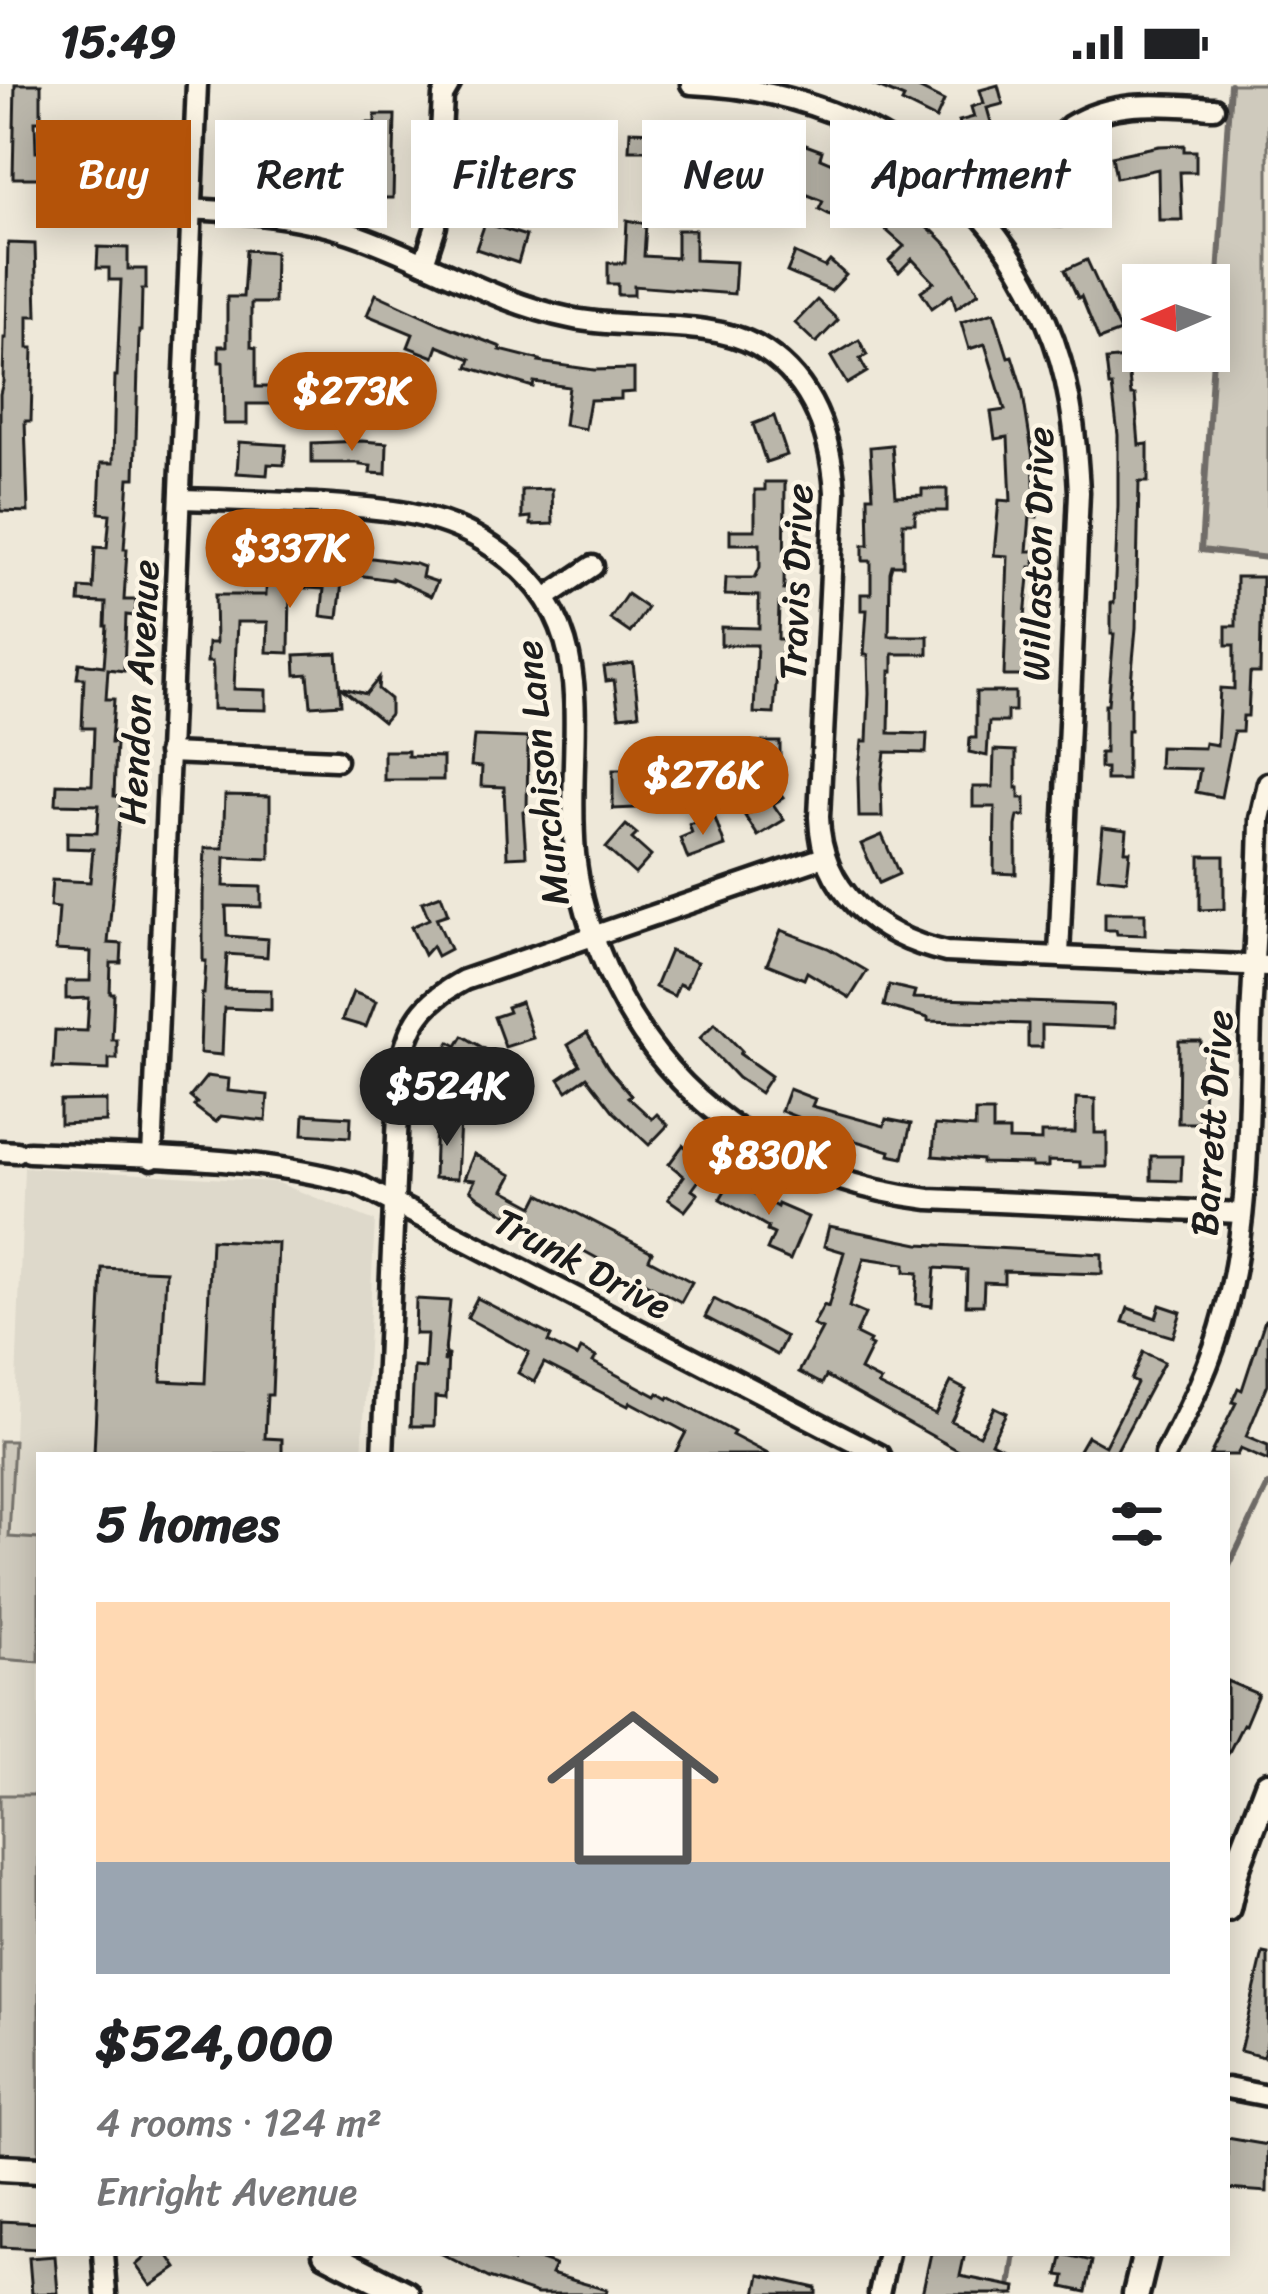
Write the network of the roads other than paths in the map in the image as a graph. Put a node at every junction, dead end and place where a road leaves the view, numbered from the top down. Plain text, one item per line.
1 (197, 84) edge
2 (450, 84) edge
3 (692, 84) edge
4 (1214, 108) dead end
5 (847, 120) edge
6 (1080, 120) edge
7 (191, 193) edge
8 (191, 211) edge
9 (189, 228) edge
10 (992, 228) edge
11 (424, 263) junction
12 (180, 499) junction
13 (593, 566) dead end
14 (547, 597) junction
15 (168, 753) junction
16 (336, 760) dead end
17 (1268, 783) edge
18 (824, 856) junction
19 (593, 936) junction
20 (1059, 956) junction
21 (1261, 966) edge
22 (15, 1152) edge
23 (152, 1159) junction
24 (395, 1201) junction
25 (1241, 1213) junction
26 (383, 1452) edge
27 (874, 1452) edge
28 (1166, 1452) edge
29 (1268, 1785) edge
30 (1260, 1828) edge
31 (1230, 1901) edge
32 (1230, 2089) edge
33 (1268, 2096) edge
34 (0, 2168) edge
35 (36, 2170) edge
36 (103, 2256) edge
37 (332, 2256) edge
38 (887, 2256) edge
39 (1145, 2256) edge
40 (106, 2294) edge
41 (406, 2294) edge
42 (879, 2294) edge
43 (1136, 2294) edge

1 - 7 street, Hendon Avenue
2 - 11 street
3 - 5 street, Willaston Drive
4 - 6 street
8 - 11 street, Travis Drive
9 - 12 street, Hendon Avenue
10 - 20 street, Willaston Drive
11 - 18 street, Travis Drive
12 - 14 street, Murchison Lane
12 - 15 street, Hendon Avenue
13 - 14 street
14 - 19 street, Murchison Lane
15 - 16 street
15 - 23 street, Hendon Avenue
17 - 21 street, Barrett Drive
18 - 19 street
18 - 20 street
19 - 24 street
19 - 25 street, Murchison Lane
20 - 21 street
21 - 25 street, Barrett Drive
22 - 23 street, Trunk Drive
23 - 24 street, Trunk Drive
24 - 26 street
24 - 27 street, Trunk Drive
25 - 28 street, Barrett Drive
29 - 30 street
30 - 31 street
32 - 33 street
34 - 35 street
36 - 40 street
37 - 41 street
38 - 42 street
39 - 43 street

